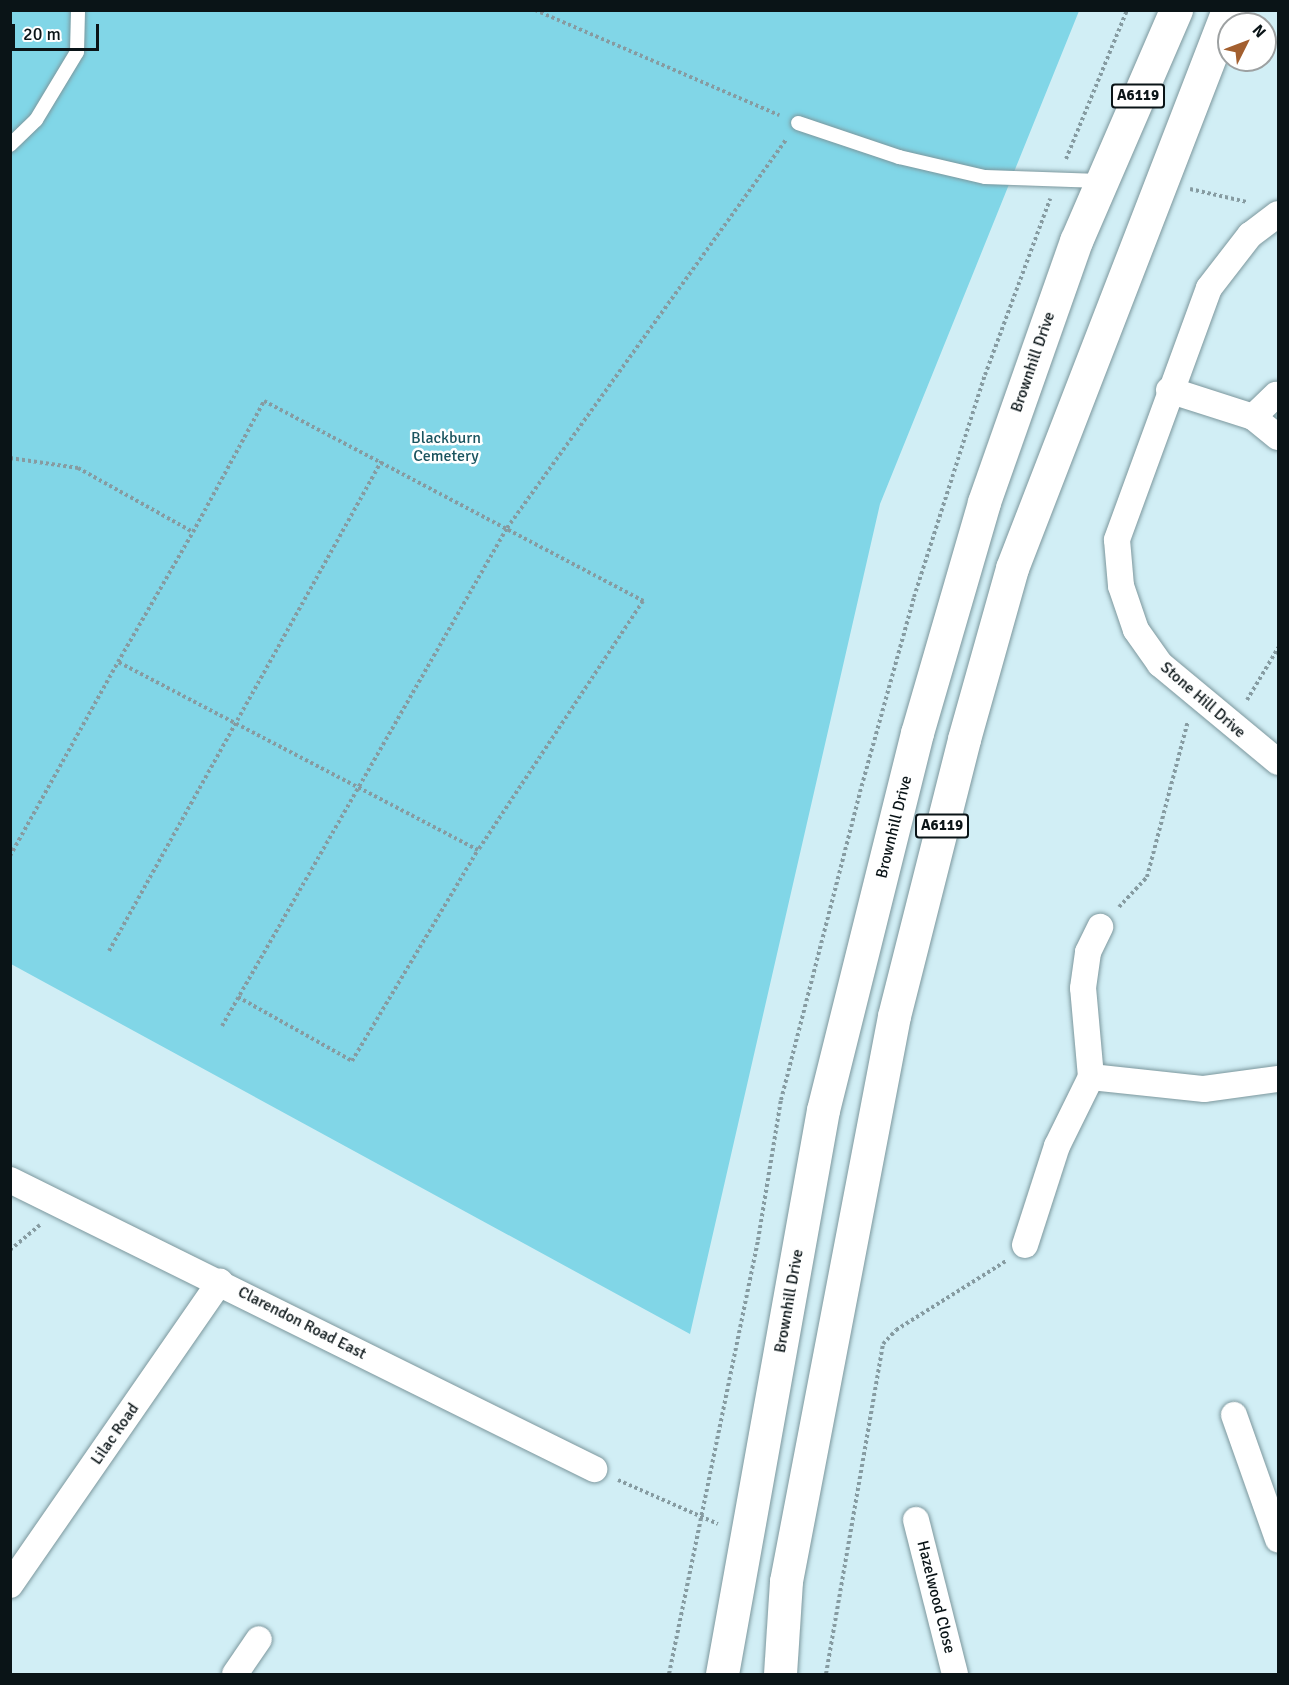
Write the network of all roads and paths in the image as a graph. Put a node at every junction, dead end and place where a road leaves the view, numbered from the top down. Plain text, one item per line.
1 (78, 10) edge
2 (535, 10) edge
3 (1176, 10) edge
4 (1228, 10) edge
5 (798, 123) junction
6 (10, 145) edge
7 (1100, 181) junction
8 (1278, 214) edge
9 (1169, 390) junction
10 (1276, 395) dead end
11 (1253, 417) junction
12 (1278, 437) edge
13 (10, 458) edge
14 (381, 462) junction
15 (507, 528) junction
16 (193, 532) junction
17 (1278, 648) edge
18 (118, 662) junction
19 (1195, 694) junction
20 (236, 724) junction
21 (1230, 726) junction
22 (1278, 762) edge
23 (357, 790) junction
24 (478, 850) junction
25 (10, 856) edge
26 (1100, 927) joint
27 (109, 951) dead end
28 (238, 997) junction
29 (222, 1026) dead end
30 (1090, 1077) junction
31 (1278, 1079) edge
32 (10, 1180) edge
33 (63, 1206) junction
34 (1025, 1245) joint
35 (10, 1250) edge
36 (220, 1282) junction
37 (1234, 1414) dead end
38 (594, 1469) joint
39 (916, 1520) dead end
40 (747, 1536) junction
41 (1278, 1539) edge
42 (10, 1586) edge
43 (260, 1639) dead end
44 (235, 1674) edge
45 (722, 1674) edge
46 (780, 1674) edge
47 (826, 1674) edge
48 (955, 1674) edge

1 - 6 lane
2 - 5 path
3 - 7 highway, Brownhill Drive / A6119
4 - 46 highway, A6119
5 - 7 lane
5 - 15 path
7 - 40 highway, Brownhill Drive / A6119
8 - 9 street, Stone Hill Drive
9 - 11 street
9 - 19 street, Stone Hill Drive
10 - 11 street
11 - 12 street
13 - 16 path
14 - 15 path
14 - 16 path
14 - 20 path
15 - 23 path
15 - 24 path
16 - 18 path
17 - 21 path
18 - 20 path
18 - 25 path
19 - 21 street, Stone Hill Drive
19 - 26 path
20 - 23 path
20 - 27 path
21 - 22 street, Stone Hill Drive
23 - 24 path
23 - 28 path
24 - 28 path
26 - 30 street
28 - 29 path
30 - 31 street
30 - 34 street
32 - 33 street, Clarendon Road East
33 - 35 path
33 - 36 street, Clarendon Road East
34 - 47 path
36 - 38 street, Clarendon Road East
36 - 42 street, Lilac Road
37 - 41 street
38 - 40 path
39 - 48 street, Hazelwood Close
40 - 45 highway, Brownhill Drive / A6119
43 - 44 street

